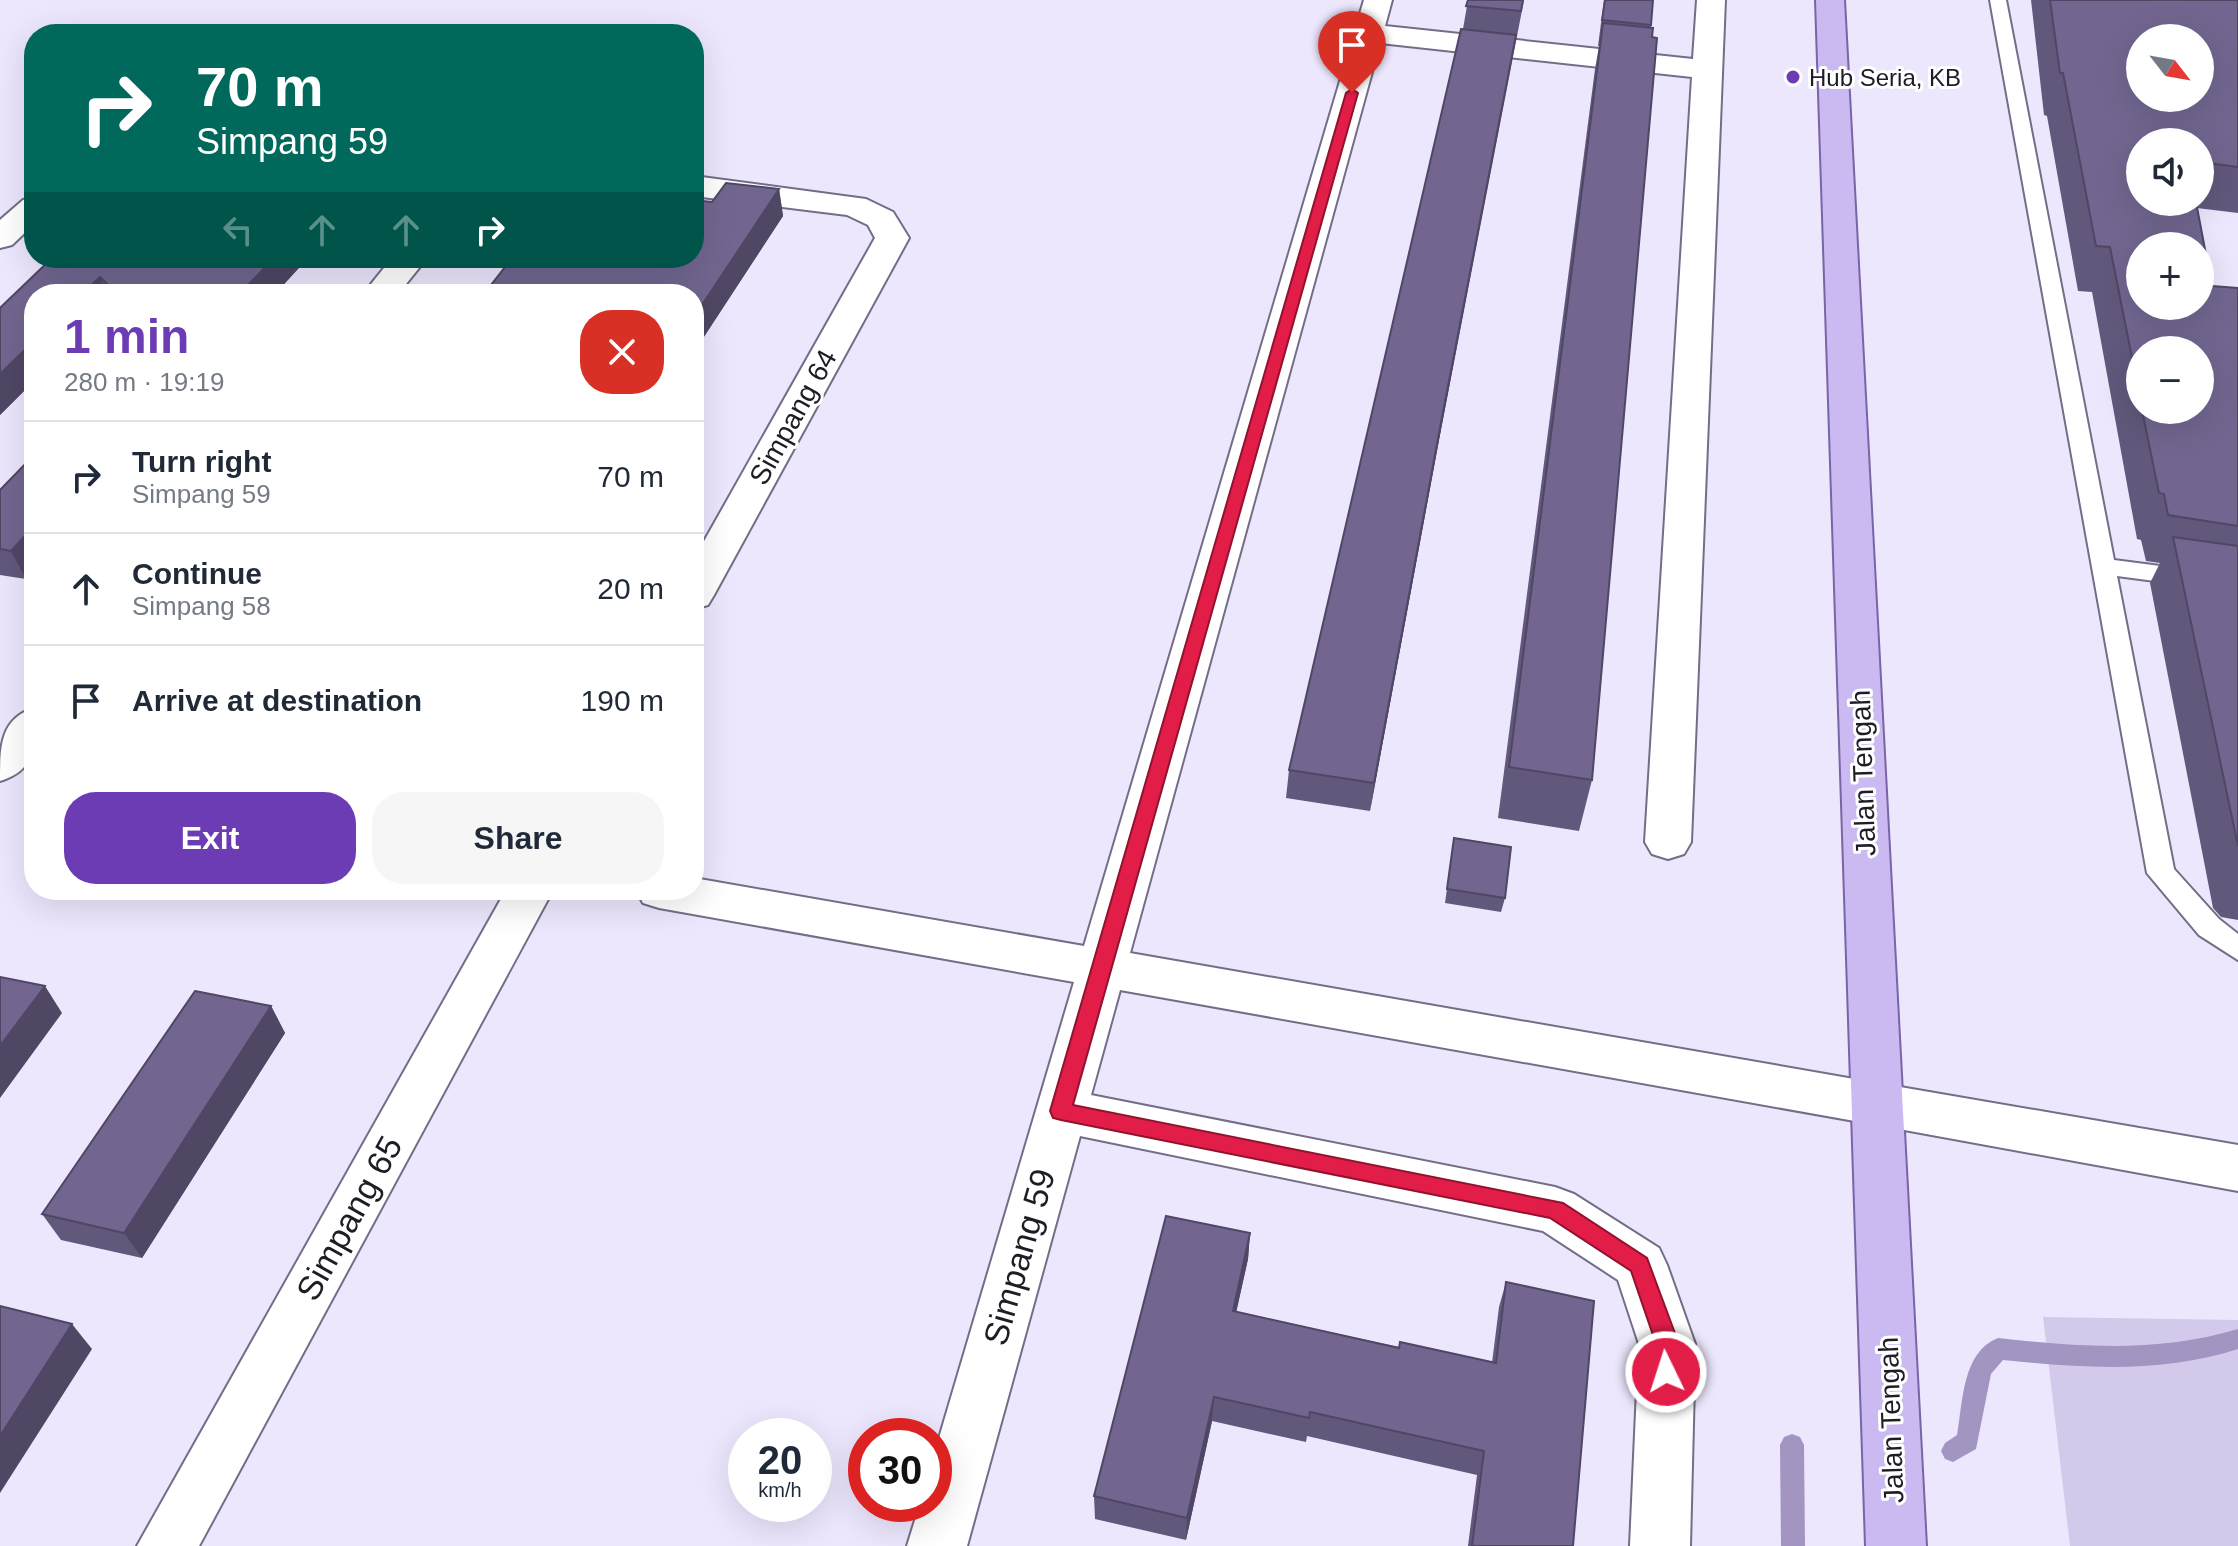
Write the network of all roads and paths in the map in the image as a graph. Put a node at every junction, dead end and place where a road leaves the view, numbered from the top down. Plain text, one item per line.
1 (1711, 0) edge
2 (1830, 0) edge
3 (1998, 0) edge
4 (1374, 16) edge
5 (1708, 70) junction
6 (704, 187) edge
7 (24, 216) edge
8 (0, 238) edge
9 (402, 268) edge
10 (388, 284) edge
11 (2105, 567) junction
12 (704, 577) edge
13 (2238, 584) edge
14 (24, 735) edge
15 (0, 765) edge
16 (0, 774) edge
17 (24, 778) edge
18 (1668, 842) dead end
19 (704, 898) edge
20 (524, 900) edge
21 (2238, 949) edge
22 (1102, 968) junction
23 (1877, 1104) junction
24 (1061, 1111) junction
25 (2238, 1168) edge
26 (167, 1546) edge
27 (937, 1546) edge
28 (1660, 1546) edge
29 (1896, 1546) edge

1 - 5 street
2 - 23 main road, Jalan Tengah
3 - 11 lane
4 - 5 street
4 - 22 street, Simpang 59
5 - 18 street
6 - 12 street, Simpang 64
7 - 8 street
9 - 10 street
11 - 13 lane
11 - 21 lane
14 - 15 street
16 - 17 street
19 - 22 street
20 - 26 street, Simpang 65
22 - 23 street
22 - 24 street, Simpang 59
23 - 25 street
23 - 29 main road, Jalan Tengah
24 - 27 street, Simpang 59
24 - 28 street

